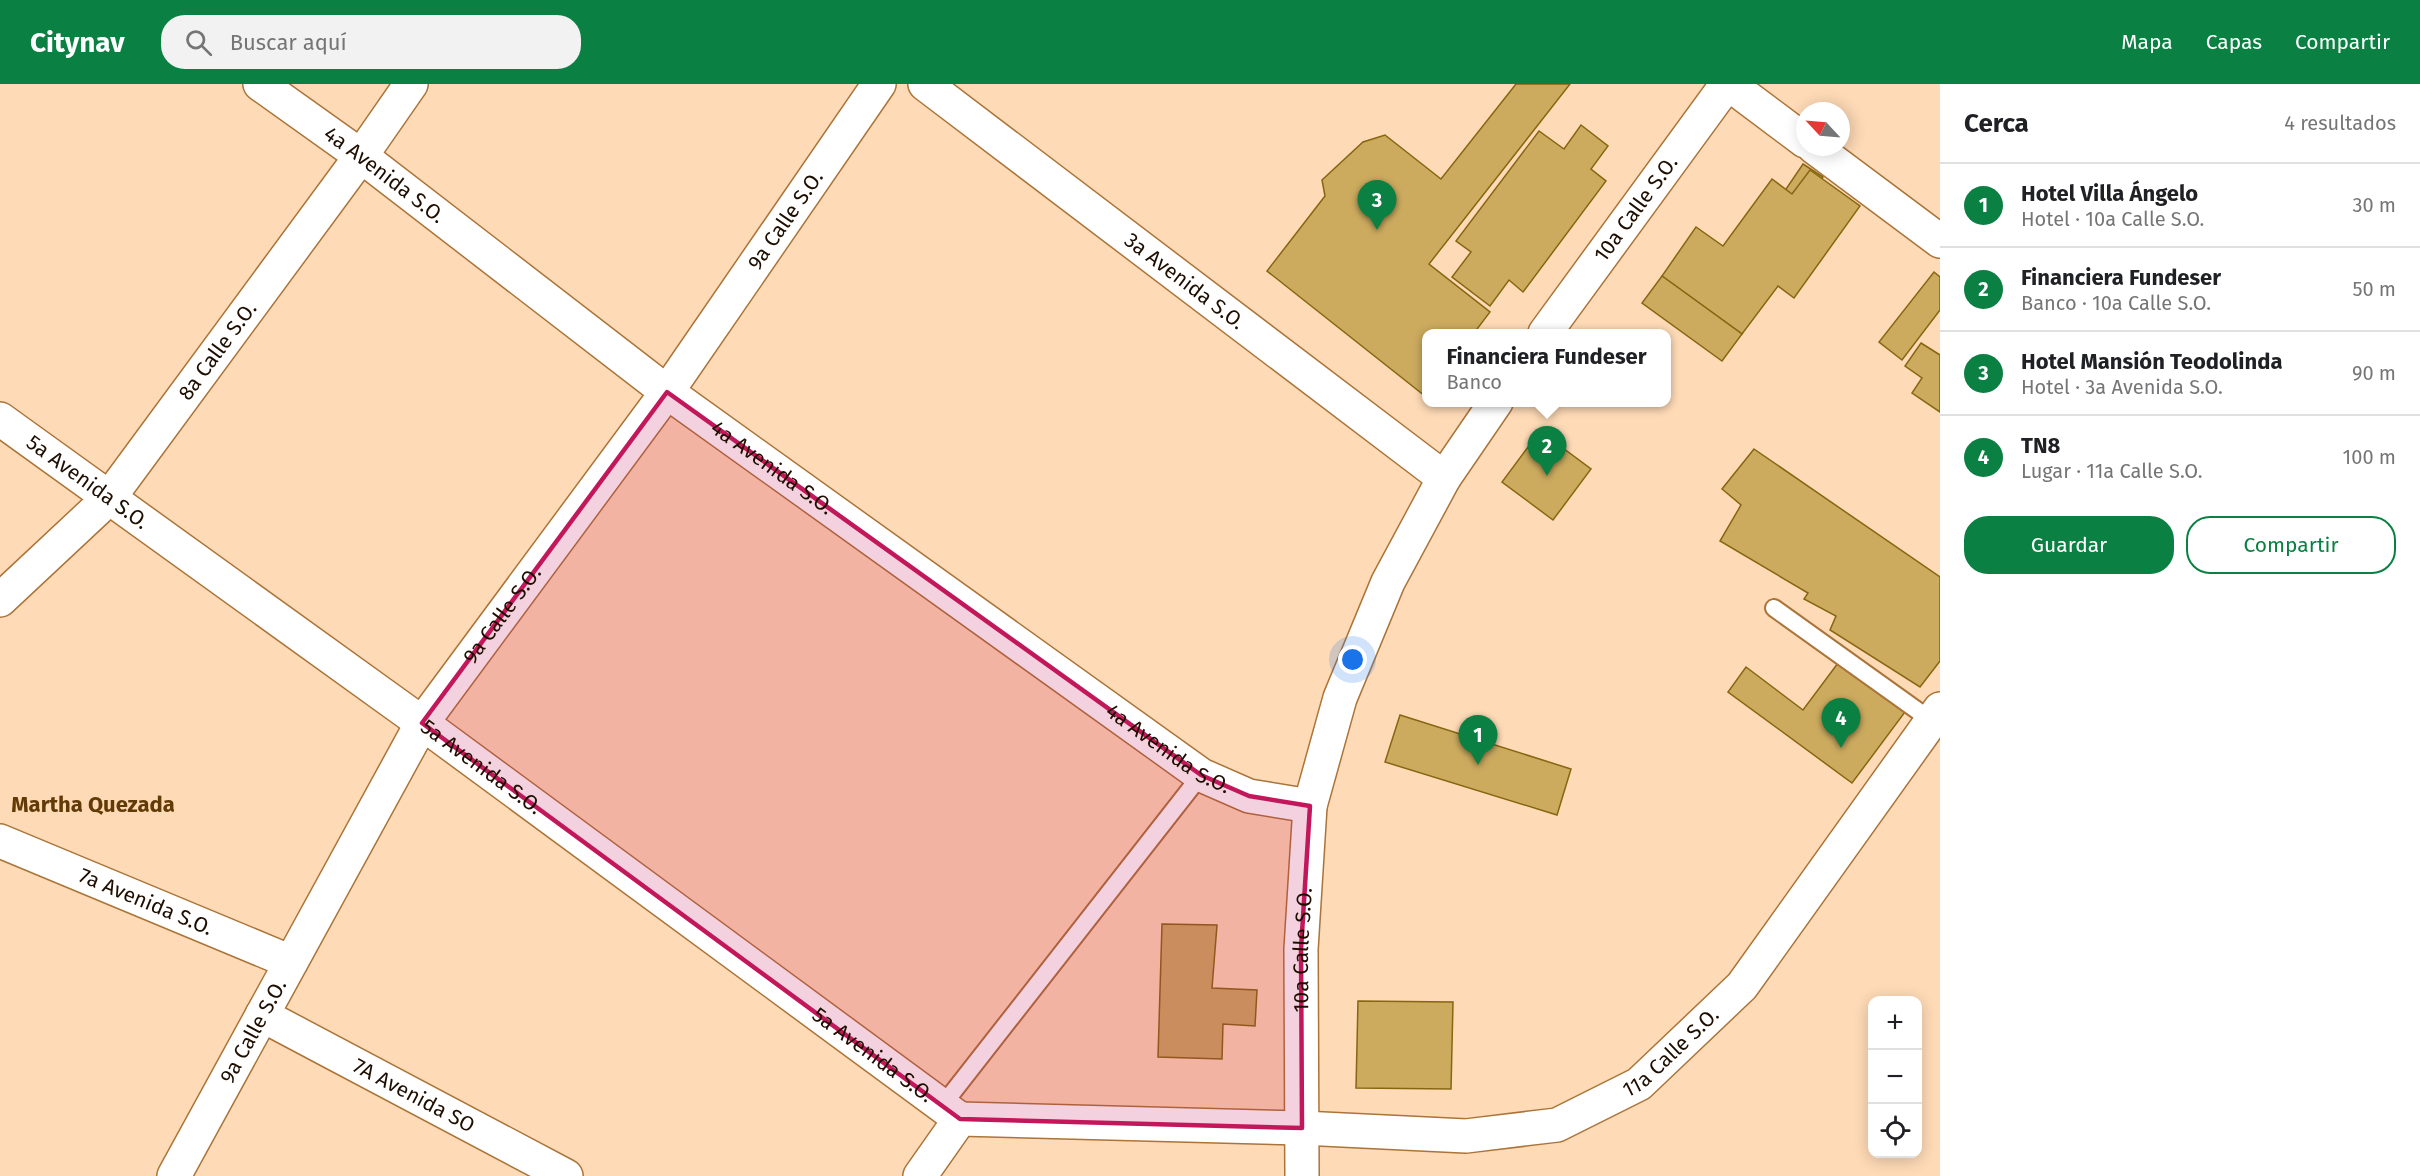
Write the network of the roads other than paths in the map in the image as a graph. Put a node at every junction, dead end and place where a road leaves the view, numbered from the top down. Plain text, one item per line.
1 (260, 84) edge
2 (411, 84) edge
3 (879, 84) edge
4 (925, 84) edge
5 (1728, 84) edge
6 (1796, 134) edge
7 (361, 156) junction
8 (1826, 156) edge
9 (1940, 241) edge
10 (1548, 329) edge
11 (668, 392) junction
12 (1493, 407) edge
13 (0, 419) edge
14 (1444, 478) junction
15 (110, 498) junction
16 (0, 600) edge
17 (1774, 608) dead end
18 (1936, 715) edge
19 (422, 723) junction
20 (1201, 775) junction
21 (1310, 806) junction
22 (0, 841) edge
23 (291, 962) junction
24 (262, 1015) junction
25 (951, 1113) junction
26 (1302, 1128) junction
27 (174, 1176) edge
28 (566, 1176) edge
29 (920, 1176) edge
30 (1302, 1176) edge

1 - 7 street, 4a Avenida S.O.
2 - 7 street, 8a Calle S.O.
3 - 11 street, 9a Calle S.O.
4 - 14 street, 3a Avenida S.O.
5 - 6 street
5 - 10 street, 10a Calle S.O.
7 - 11 street, 4a Avenida S.O.
7 - 15 street, 8a Calle S.O.
8 - 9 street
11 - 19 street, 9a Calle S.O.
11 - 20 street, 4a Avenida S.O.
12 - 14 street, 10a Calle S.O.
13 - 15 street, 5a Avenida S.O.
14 - 21 street, 10a Calle S.O.
15 - 16 street, 8a Calle S.O.
15 - 19 street, 5a Avenida S.O.
17 - 18 lane
18 - 26 street, 11a Calle S.O.
19 - 23 street, 9a Calle S.O.
19 - 25 street, 5a Avenida S.O.
20 - 21 street, 4a Avenida S.O.
20 - 25 lane
21 - 26 street, 10a Calle S.O.
22 - 23 street, 7a Avenida S.O.
23 - 24 street, 9a Calle S.O.
24 - 27 street, 9a Calle S.O.
24 - 28 street, 7A Avenida SO
25 - 26 street
25 - 29 street
26 - 30 street

